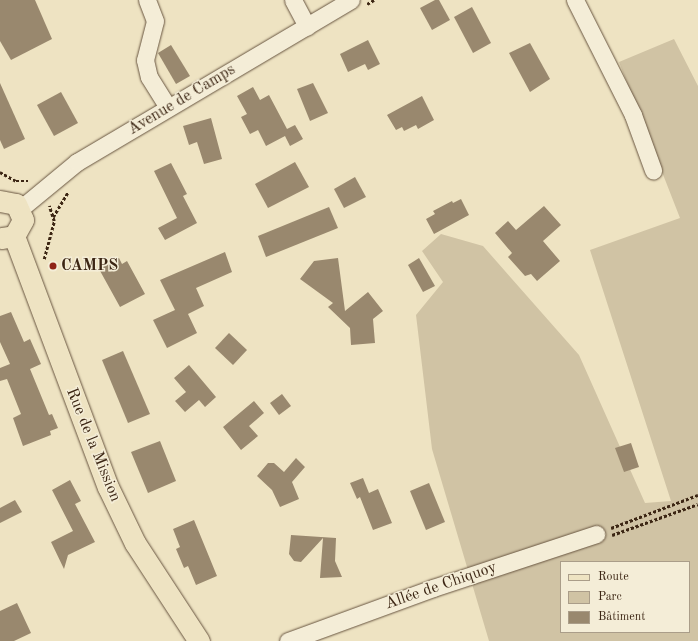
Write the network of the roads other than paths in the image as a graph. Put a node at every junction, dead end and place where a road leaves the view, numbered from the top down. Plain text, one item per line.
1 (147, 0) edge
2 (293, 0) edge
3 (351, 0) edge
4 (575, 0) edge
5 (307, 26) junction
6 (168, 108) junction
7 (653, 170) dead end
8 (0, 201) edge
9 (20, 209) junction
10 (7, 237) edge
11 (596, 534) road end
12 (199, 641) edge
13 (288, 641) edge

1 - 6 street
2 - 5 street
3 - 5 street, Avenue de Camps
4 - 7 street
5 - 6 street, Avenue de Camps
6 - 9 street, Avenue de Camps
8 - 9 main road
9 - 10 main road
10 - 12 main road, Rue de la Mission
11 - 13 street, Allée de Chiquoy

